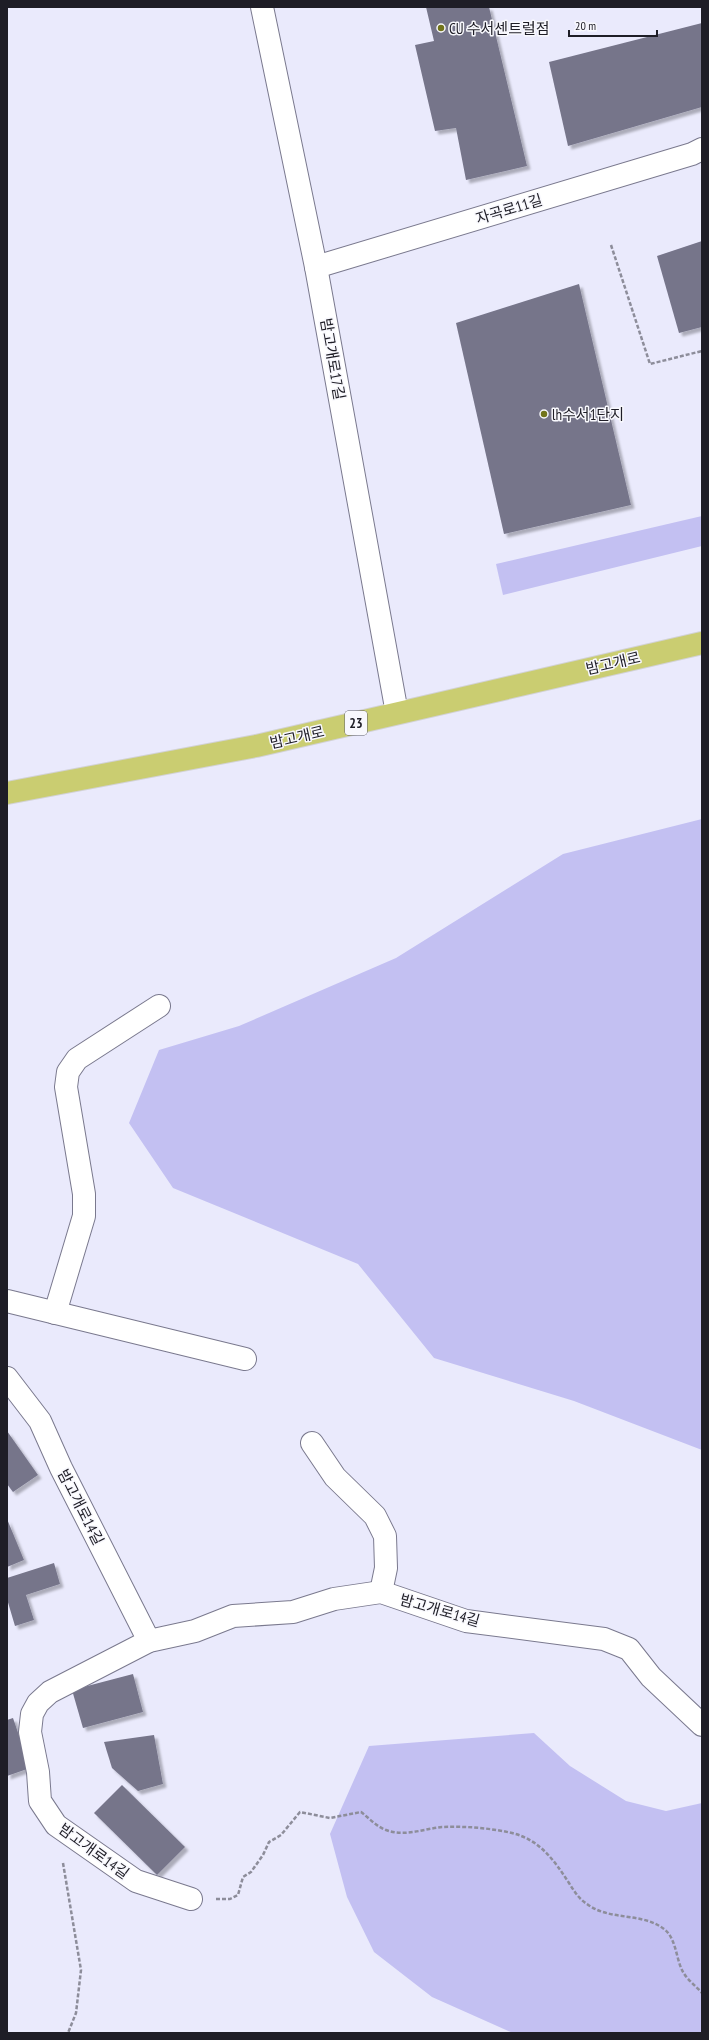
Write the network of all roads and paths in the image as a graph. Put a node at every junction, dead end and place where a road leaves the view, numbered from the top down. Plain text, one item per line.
1 (262, 7) edge
2 (702, 149) edge
3 (611, 245) dead end
4 (316, 267) junction
5 (702, 351) edge
6 (702, 643) edge
7 (397, 713) junction
8 (7, 793) edge
9 (159, 1006) dead end
10 (7, 1301) edge
11 (55, 1313) junction
12 (245, 1359) dead end
13 (7, 1378) edge
14 (312, 1443) dead end
15 (381, 1592) junction
16 (149, 1641) junction
17 (702, 1725) edge
18 (56, 1825) junction
19 (191, 1899) joint
20 (702, 1993) edge
21 (68, 2033) edge

1 - 4 street, 밤고개로17길
2 - 4 street, 자곡로11길
3 - 5 path
4 - 7 street, 밤고개로17길
6 - 7 main road, 밤고개로 / 23
7 - 8 main road, 밤고개로 / 23
9 - 11 street
10 - 11 street
11 - 12 street
13 - 16 street, 밤고개로14길
14 - 15 street
15 - 16 street, 밤고개로14길
15 - 17 street, 밤고개로14길
16 - 18 street, 밤고개로14길
18 - 19 street, 밤고개로14길
18 - 21 path
19 - 20 path

